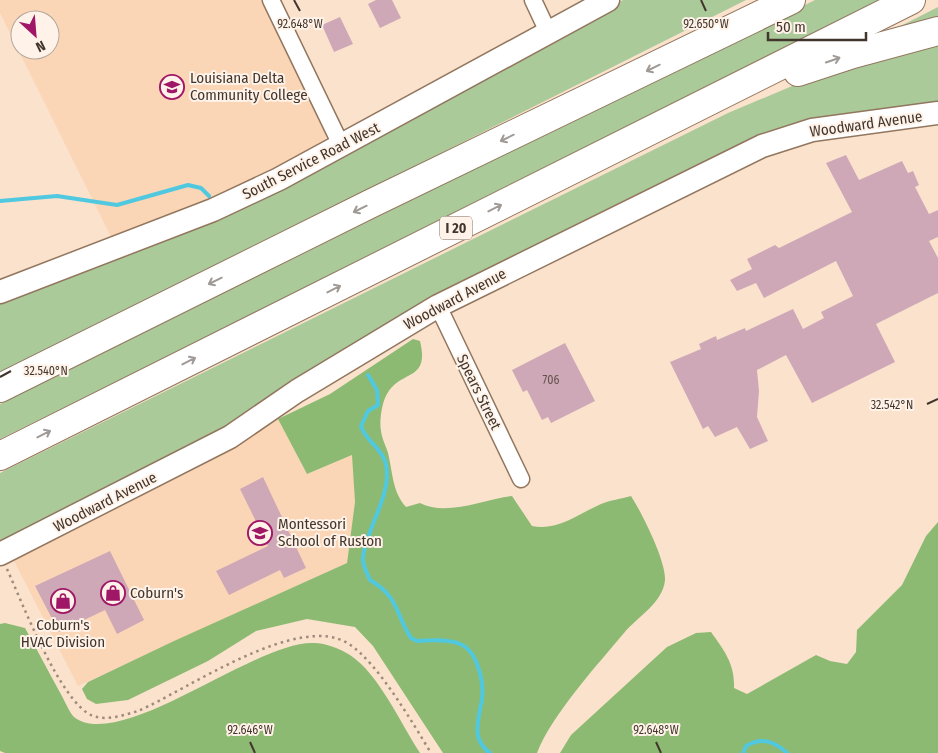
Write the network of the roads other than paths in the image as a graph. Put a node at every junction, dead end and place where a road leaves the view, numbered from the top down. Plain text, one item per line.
1 (533, 0) edge
2 (608, 0) edge
3 (766, 0) edge
4 (791, 0) edge
5 (912, 0) edge
6 (278, 2) edge
7 (548, 32) junction
8 (938, 32) edge
9 (681, 54) junction
10 (938, 113) edge
11 (657, 127) junction
12 (342, 147) junction
13 (0, 292) edge
14 (438, 306) junction
15 (0, 388) edge
16 (0, 456) edge
17 (521, 478) dead end
18 (0, 554) edge

1 - 7 street
2 - 7 main road, South Service Road West
3 - 9 highway
4 - 9 highway
5 - 11 highway, I 20
6 - 12 street
7 - 12 main road, South Service Road West
11 -> 8 highway
9 -> 15 highway
10 - 14 main road, Woodward Avenue
16 -> 11 highway, I 20
12 - 13 main road, South Service Road West
14 - 17 street, Spears Street
14 - 18 main road, Woodward Avenue

